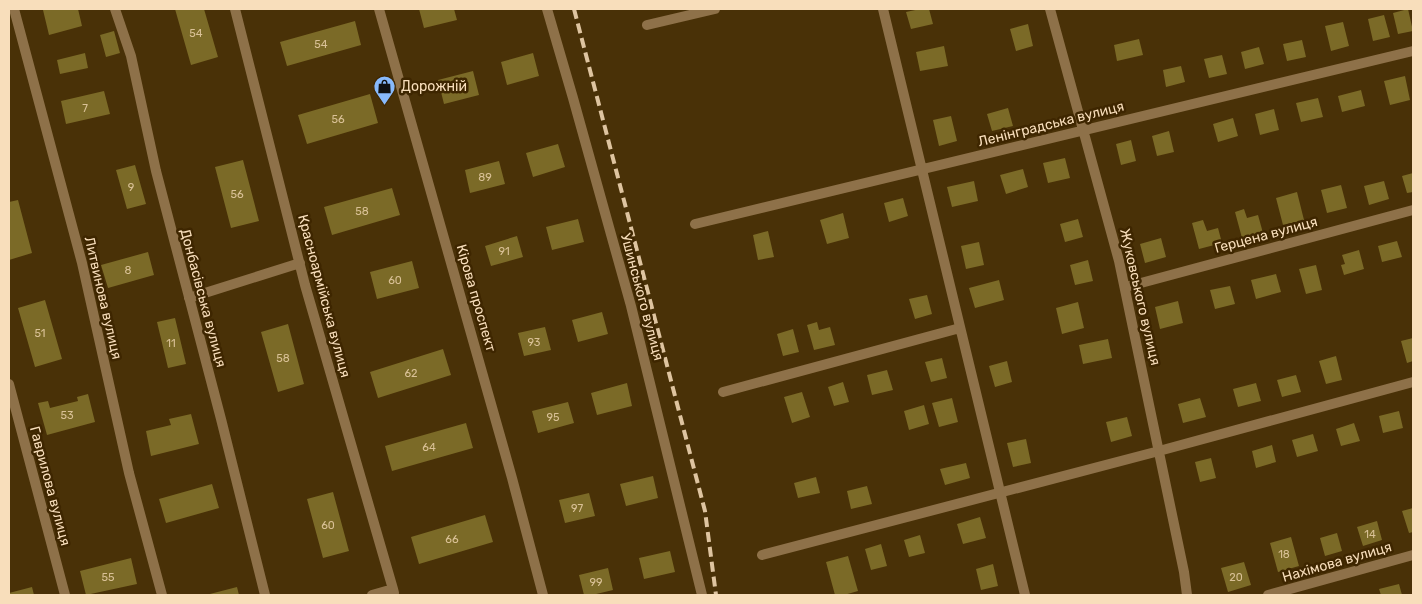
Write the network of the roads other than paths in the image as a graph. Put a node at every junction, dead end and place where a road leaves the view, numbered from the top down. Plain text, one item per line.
1 (14, 9) edge
2 (115, 9) edge
3 (235, 9) edge
4 (379, 9) edge
5 (546, 9) edge
6 (715, 9) edge
7 (883, 9) edge
8 (1050, 9) edge
9 (647, 25) dead end
10 (1413, 51) edge
11 (1084, 130) junction
12 (922, 169) junction
13 (1413, 210) edge
14 (695, 224) dead end
15 (300, 263) junction
16 (1126, 287) junction
17 (189, 298) junction
18 (960, 328) junction
19 (1413, 382) edge
20 (9, 384) edge
21 (723, 392) dead end
22 (1159, 451) junction
23 (1000, 493) junction
24 (762, 555) dead end
25 (1413, 555) edge
26 (394, 592) edge
27 (66, 595) edge
28 (162, 595) edge
29 (265, 595) edge
30 (372, 595) edge
31 (543, 595) edge
32 (702, 595) edge
33 (1025, 595) edge
34 (1187, 595) edge
35 (1268, 595) edge

1 - 28 street, Литвинова вулиця
2 - 17 street, Донбасівська вулиця
3 - 15 street, Красноармійська вулиця
4 - 31 street, Кірова проспект
5 - 32 street, Ушинського вулиця
6 - 9 street
7 - 12 street
8 - 11 street, Жуковського вулиця
10 - 11 street, Ленінградська вулиця
11 - 12 street, Ленінградська вулиця
11 - 16 street, Жуковського вулиця
12 - 14 street, Ленінградська вулиця
12 - 18 street
13 - 16 street, Герцена вулиця
15 - 17 street
15 - 26 street, Красноармійська вулиця
16 - 22 street, Жуковського вулиця
17 - 29 street, Донбасівська вулиця
18 - 21 street
18 - 23 street
19 - 22 street
20 - 27 street, Гаврилова вулиця
22 - 23 street
22 - 34 street, Жуковського вулиця
23 - 24 street
23 - 33 street
25 - 35 street, Нахімова вулиця
26 - 30 street

